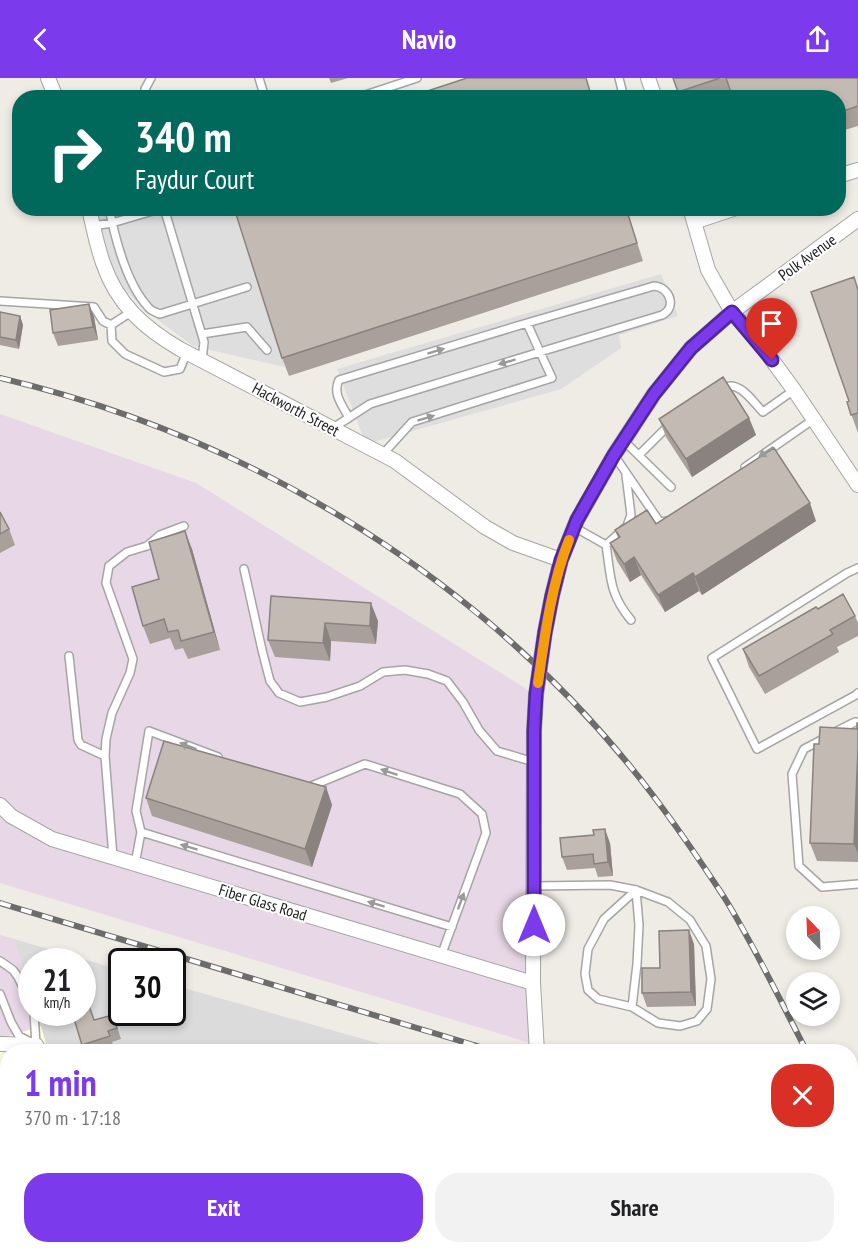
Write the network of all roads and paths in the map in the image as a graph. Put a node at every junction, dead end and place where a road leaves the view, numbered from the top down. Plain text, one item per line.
1 (417, 78) edge
2 (380, 90) edge
3 (91, 216) edge
4 (111, 216) edge
5 (136, 216) edge
6 (166, 216) edge
7 (692, 216) edge
8 (858, 219) edge
9 (112, 223) junction
10 (93, 226) junction
11 (247, 286) dead end
12 (0, 301) edge
13 (193, 304) junction
14 (131, 312) junction
15 (732, 312) junction
16 (527, 323) junction
17 (111, 325) junction
18 (202, 334) junction
19 (267, 350) dead end
20 (187, 352) junction
21 (540, 352) junction
22 (202, 360) junction
23 (794, 390) junction
24 (718, 391) edge
25 (350, 418) junction
26 (814, 419) junction
27 (674, 421) edge
28 (333, 429) junction
29 (623, 440) junction
30 (383, 454) junction
31 (614, 455) junction
32 (639, 455) junction
33 (739, 471) edge
34 (626, 473) junction
35 (858, 485) edge
36 (671, 487) dead end
37 (673, 516) edge
38 (183, 526) dead end
39 (574, 527) junction
40 (606, 545) junction
41 (561, 560) junction
42 (858, 568) edge
43 (244, 569) dead end
44 (631, 620) dead end
45 (69, 656) dead end
46 (858, 693) edge
47 (858, 722) edge
48 (105, 756) junction
49 (226, 760) edge
50 (534, 762) junction
51 (303, 790) edge
52 (0, 805) edge
53 (141, 832) junction
54 (113, 857) junction
55 (135, 864) junction
56 (858, 884) edge
57 (534, 886) junction
58 (636, 890) junction
59 (452, 927) junction
60 (441, 956) junction
61 (0, 961) edge
62 (18, 976) edge
63 (533, 983) junction
64 (0, 994) edge
65 (632, 1007) junction
66 (36, 1026) edge
67 (32, 1044) edge
68 (38, 1044) edge
69 (537, 1044) edge

1 - 2 lane
3 - 10 street, Hackworth Street
4 - 9 lane
5 - 9 lane
6 - 13 lane
7 - 15 street
8 - 15 street, Polk Avenue
9 - 10 lane
9 - 13 lane
10 - 14 street, Hackworth Street
11 - 13 lane
12 - 17 lane
13 - 18 lane
14 - 17 lane
14 - 20 street, Hackworth Street
15 - 23 street
15 - 29 street, Polk Avenue
16 - 21 lane
16 - 21 lane
25 -> 16 lane
17 - 20 lane
18 - 19 lane
18 - 22 lane
20 - 22 street, Hackworth Street
21 -> 25 lane
30 -> 21 lane
22 - 28 street, Hackworth Street
23 - 24 lane
23 - 26 street
25 - 28 lane
26 -> 33 lane
26 - 35 street
27 - 32 lane
28 - 30 street, Hackworth Street
29 - 31 street, Polk Avenue
29 - 32 lane
30 - 41 street, Hackworth Street
31 - 34 lane
31 - 39 street, Polk Avenue
32 - 36 lane
34 - 37 lane
34 - 40 lane
38 - 48 lane
39 - 40 lane
39 - 41 street, Polk Avenue
40 - 44 lane
41 - 50 street, Polk Avenue, bridge
42 - 46 lane
43 - 50 lane
45 - 48 lane
47 - 56 lane
48 - 54 lane
49 -> 53 lane
50 - 57 street, Polk Avenue
59 -> 51 lane
52 - 54 street, Fiber Glass Road
53 - 55 lane
59 -> 53 lane
54 - 55 street, Fiber Glass Road
55 - 60 street, Fiber Glass Road
57 - 58 lane
57 - 63 street, Polk Avenue
58 - 65 lane
58 - 65 lane
58 - 65 lane
59 - 60 lane
60 - 63 street, Fiber Glass Road
61 - 62 lane
63 - 69 street, Polk Avenue
64 - 67 lane
66 - 68 lane

